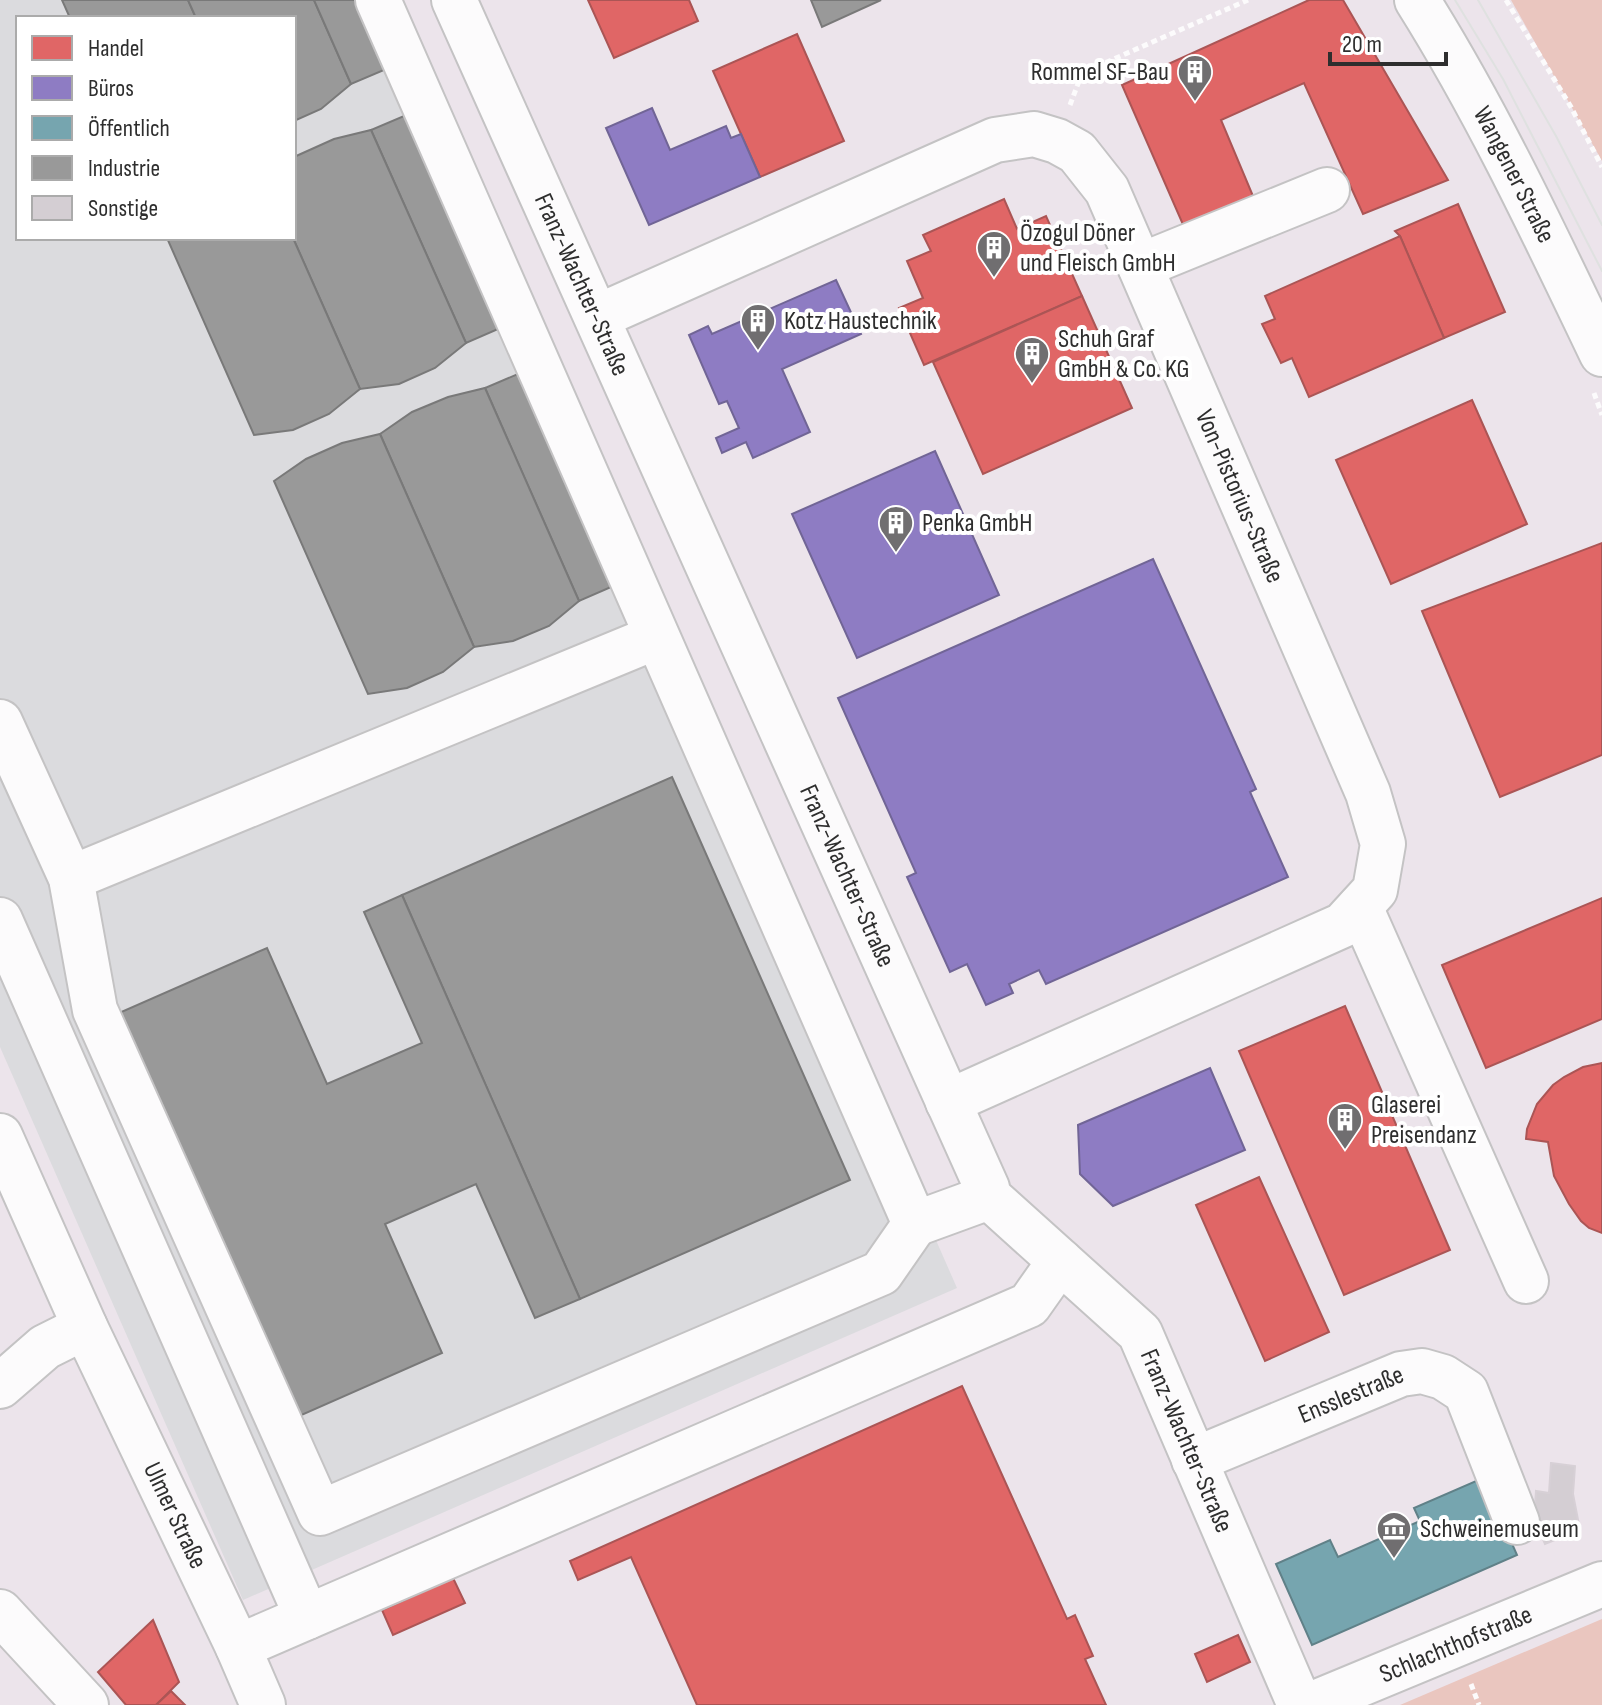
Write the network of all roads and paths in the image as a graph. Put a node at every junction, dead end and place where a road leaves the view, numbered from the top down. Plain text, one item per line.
1 (378, 0) edge
2 (454, 0) edge
3 (1248, 0) edge
4 (1417, 0) edge
5 (1506, 0) edge
6 (1057, 141) junction
7 (1602, 167) edge
8 (1327, 190) dead end
9 (1140, 266) junction
10 (597, 317) junction
11 (1602, 354) edge
12 (656, 637) junction
13 (0, 722) edge
14 (71, 878) junction
15 (1360, 907) junction
16 (0, 920) edge
17 (948, 1102) junction
18 (0, 1136) edge
19 (989, 1197) junction
20 (915, 1224) junction
21 (1060, 1261) junction
22 (1526, 1281) dead end
23 (85, 1327) junction
24 (0, 1386) edge
25 (1194, 1460) junction
26 (1517, 1522) dead end
27 (1602, 1584) edge
28 (0, 1612) edge
29 (307, 1617) junction
30 (238, 1647) junction
31 (86, 1705) edge
32 (263, 1705) edge
33 (1300, 1705) edge
34 (1310, 1705) edge

1 - 12 street
2 - 10 street, Franz-Wachter-Straße
3 - 6 path
4 - 11 street, Wangener Straße
5 - 7 path
6 - 9 street, Von-Pistorius-Straße
6 - 10 street
8 - 9 street
9 - 15 street, Von-Pistorius-Straße
10 - 17 street, Franz-Wachter-Straße
12 - 14 street
12 - 20 street
13 - 14 street
14 - 20 street
15 - 17 street, Von-Pistorius-Straße
15 - 22 street
16 - 29 street
17 - 19 street, Franz-Wachter-Straße
18 - 23 street, Ulmer Straße
19 - 20 street
19 - 21 street, Franz-Wachter-Straße
21 - 25 street, Franz-Wachter-Straße
21 - 29 street
23 - 24 street
23 - 30 street, Ulmer Straße
25 - 26 street, Ensslestraße
25 - 33 street, Franz-Wachter-Straße
27 - 34 street, Schlachthofstraße
28 - 31 street
29 - 30 street
30 - 32 street, Ulmer Straße

